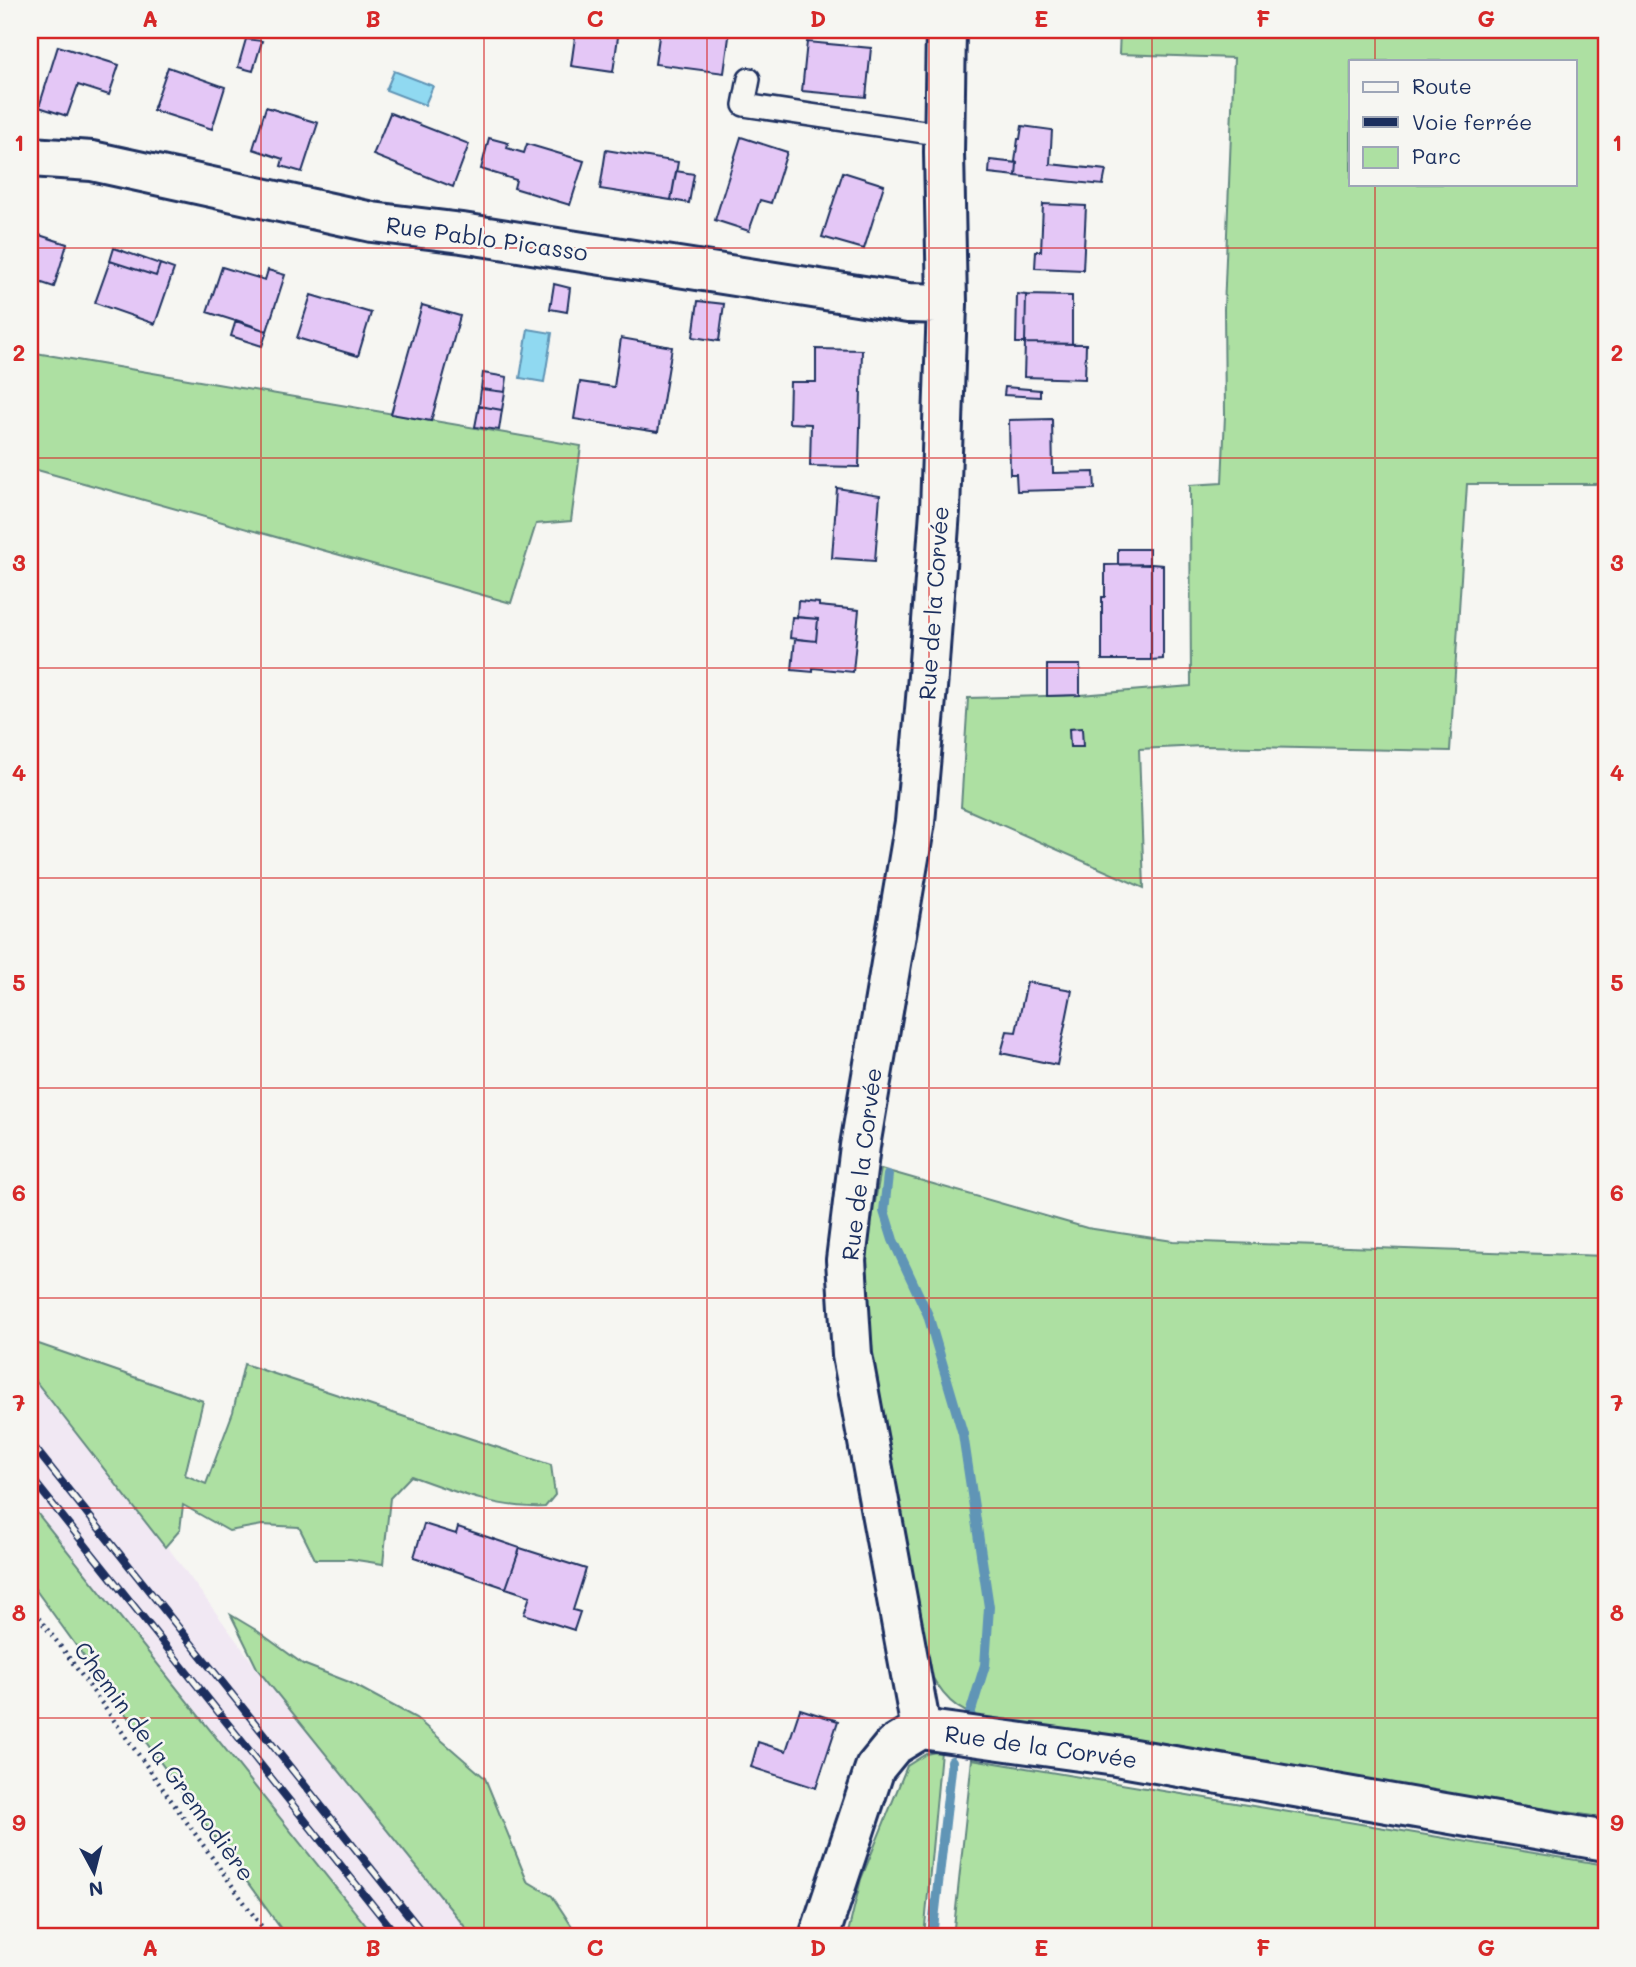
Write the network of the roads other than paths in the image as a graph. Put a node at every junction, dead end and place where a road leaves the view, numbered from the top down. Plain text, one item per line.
1 (946, 30) edge
2 (749, 79) dead end
3 (944, 135) junction
4 (30, 158) edge
5 (947, 304) junction
6 (921, 1729) junction
7 (1606, 1841) edge
8 (819, 1937) edge

1 - 3 street, Rue de la Corvée
2 - 3 lane
3 - 5 street, Rue de la Corvée
4 - 5 street, Rue Pablo Picasso
5 - 6 street, Rue de la Corvée
6 - 7 street, Rue de la Corvée
6 - 8 street

